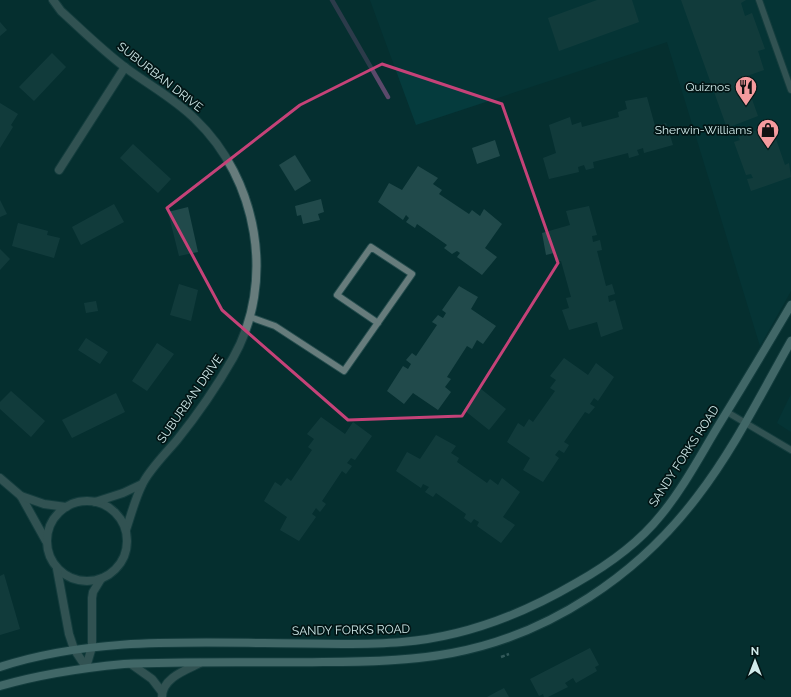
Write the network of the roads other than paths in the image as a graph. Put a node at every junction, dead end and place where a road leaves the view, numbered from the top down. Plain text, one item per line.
1 (53, 0) edge
2 (760, 0) edge
3 (125, 67) junction
4 (791, 90) edge
5 (58, 170) dead end
6 (791, 305) edge
7 (250, 317) junction
8 (378, 323) junction
9 (791, 341) edge
10 (727, 412) junction
11 (746, 424) junction
12 (791, 450) edge
13 (0, 478) edge
14 (142, 484) junction
15 (21, 496) junction
16 (95, 502) junction
17 (66, 507) junction
18 (126, 530) junction
19 (46, 541) junction
20 (58, 569) junction
21 (101, 579) junction
22 (92, 647) junction
23 (74, 649) junction
24 (200, 663) junction
25 (131, 664) junction
26 (0, 667) edge
27 (86, 667) junction
28 (0, 686) edge
29 (162, 694) edge

1 - 3 street, SUBURBAN DRIVE
2 - 4 lane
3 - 5 street
3 - 7 street, SUBURBAN DRIVE
6 - 10 street, SANDY FORKS ROAD
7 - 8 lane
7 - 14 street, SUBURBAN DRIVE
8 - 8 lane
9 - 11 street
10 - 11 lane
10 - 22 street, SANDY FORKS ROAD
11 - 12 lane
11 - 24 street
13 - 15 street
14 - 16 street, SUBURBAN DRIVE
14 - 18 street, SUBURBAN DRIVE
15 - 17 street
15 - 19 street
16 - 17 street
16 - 18 street
17 - 19 street
18 - 21 street, SUBURBAN DRIVE
19 - 20 street
20 - 21 street
20 - 23 street
21 - 22 street, SUBURBAN DRIVE
22 - 23 street, SANDY FORKS ROAD
22 - 27 street, SUBURBAN DRIVE
23 - 26 street, SANDY FORKS ROAD
23 - 27 street
24 - 25 street
24 - 29 street
25 - 27 street
25 - 29 street
27 - 28 street

